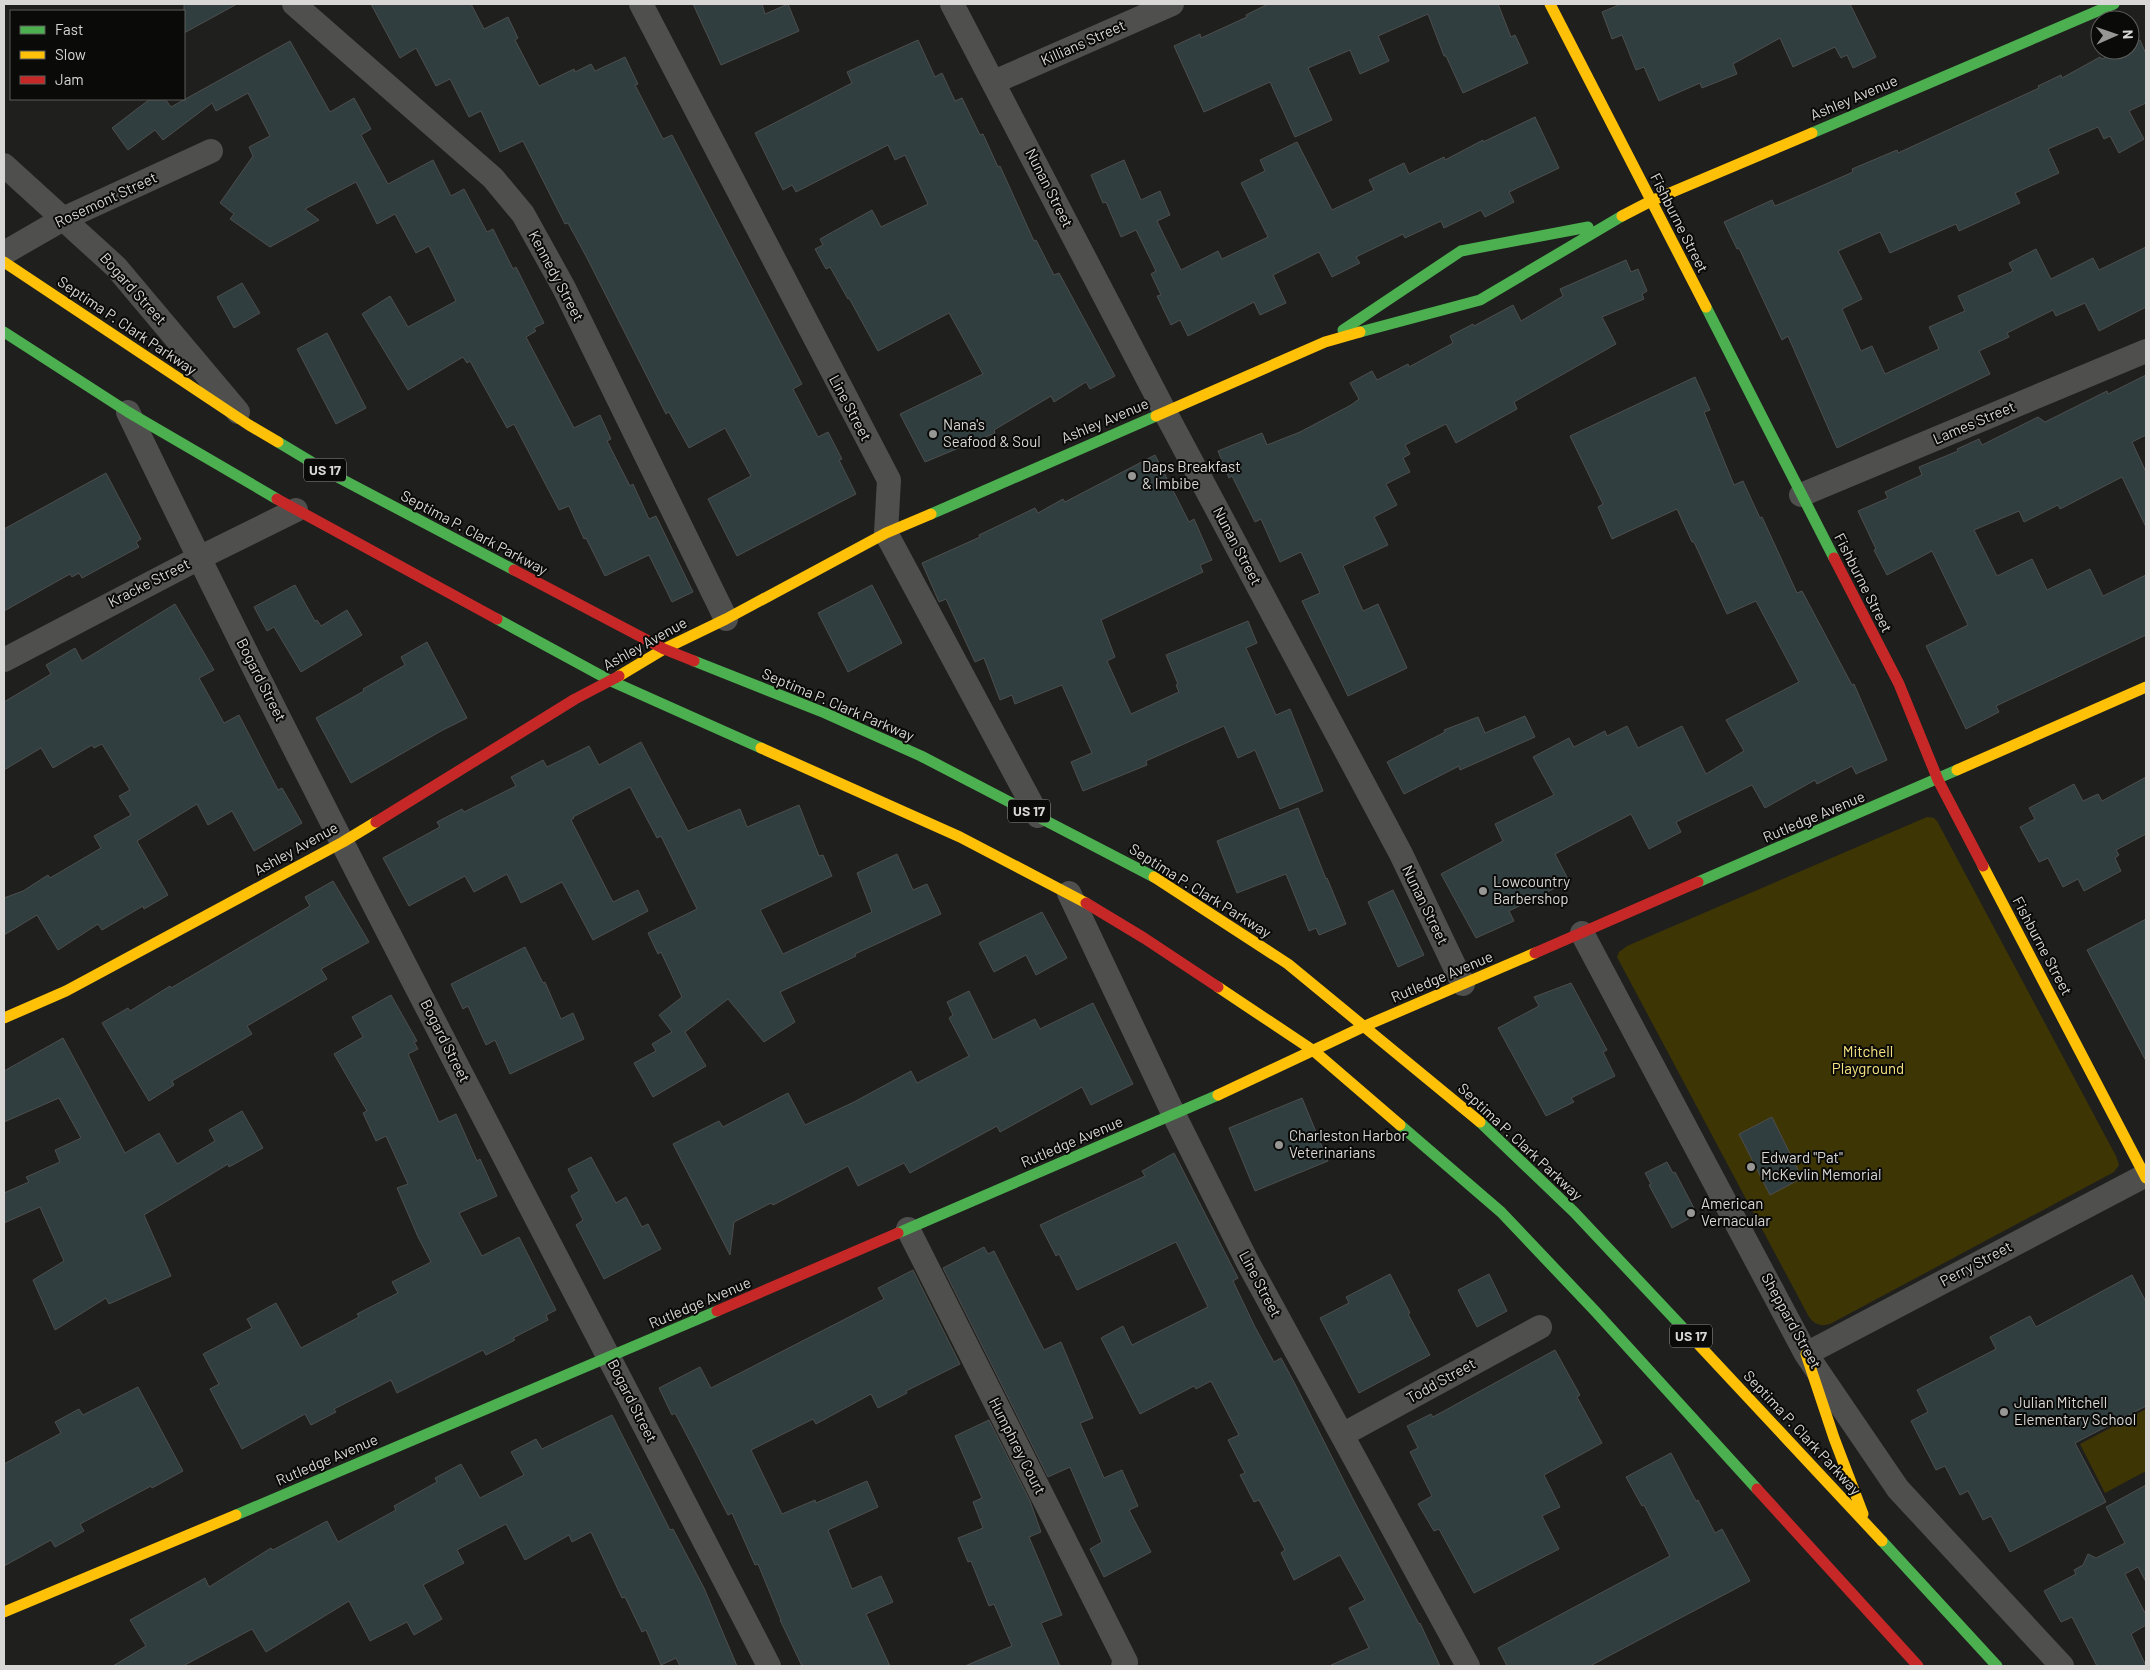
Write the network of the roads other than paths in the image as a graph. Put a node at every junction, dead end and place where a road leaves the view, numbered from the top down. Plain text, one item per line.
1 (294, 4) edge
2 (641, 4) edge
3 (952, 4) edge
4 (1172, 4) edge
5 (1550, 4) edge
6 (2114, 4) edge
7 (994, 82) junction
8 (211, 151) dead end
9 (4, 165) edge
10 (1651, 201) junction
11 (63, 218) junction
12 (1606, 224) junction
13 (4, 253) edge
14 (4, 262) edge
15 (4, 332) edge
16 (1325, 342) junction
17 (2146, 351) edge
18 (128, 412) junction
19 (1165, 412) junction
20 (249, 425) junction
21 (1801, 495) junction
22 (296, 510) junction
23 (886, 533) junction
24 (199, 558) junction
25 (726, 619) junction
26 (664, 649) junction
27 (4, 660) edge
28 (611, 681) junction
29 (2146, 687) edge
30 (1938, 780) junction
31 (1038, 816) junction
32 (342, 842) junction
33 (1068, 893) junction
34 (1582, 933) junction
35 (1463, 984) junction
36 (4, 1018) edge
37 (1365, 1026) junction
38 (1314, 1051) junction
39 (1174, 1115) junction
40 (2146, 1176) edge
41 (908, 1229) junction
42 (1540, 1327) dead end
43 (1806, 1354) junction
44 (610, 1358) junction
45 (1342, 1435) junction
46 (1868, 1527) junction
47 (4, 1612) edge
48 (1125, 1664) edge
49 (769, 1666) edge
50 (1468, 1666) edge
51 (1918, 1666) edge
52 (1997, 1666) edge
53 (2062, 1666) edge

1 - 25 street, Kennedy Street
2 - 23 street, Line Street
3 - 7 street, Nunan Street
4 - 7 street, Killians Street
5 - 10 main road, Fishburne Street
6 - 10 main road, Ashley Avenue
7 - 19 street, Nunan Street
8 - 11 street, Rosemont Street
9 - 11 street, Bogard Street
10 - 12 main road, Ashley Avenue
10 - 21 main road, Fishburne Street
11 - 13 street, Rosemont Street
11 - 20 street, Bogard Street
12 - 16 main road, Ashley Avenue
12 - 16 main road, Ashley Avenue
14 - 20 main road, Septima P. Clark Parkway / US 17
15 - 18 main road
16 - 19 main road, Ashley Avenue
17 - 21 street, Lames Street
18 - 22 main road
18 - 24 street, Bogard Street
19 - 23 main road, Ashley Avenue
19 - 35 street, Nunan Street
20 - 26 main road, Septima P. Clark Parkway / US 17
21 - 30 main road, Fishburne Street
22 - 24 street, Kracke Street
22 - 28 main road
23 - 25 main road, Ashley Avenue
23 - 31 street
24 - 27 street, Kracke Street
24 - 32 street, Bogard Street
25 - 26 main road, Ashley Avenue
26 - 28 main road, Ashley Avenue
26 - 31 main road, Septima P. Clark Parkway / US 17
28 - 32 main road, Ashley Avenue
28 - 33 main road
29 - 30 main road, Rutledge Avenue
30 - 34 main road, Rutledge Avenue
30 - 40 main road, Fishburne Street
31 - 37 main road, Septima P. Clark Parkway / US 17
32 - 36 main road, Ashley Avenue
32 - 44 street, Bogard Street
33 - 38 main road
33 - 39 street, Line Street
34 - 35 main road, Rutledge Avenue
34 - 43 street, Sheppard Street
35 - 37 main road, Rutledge Avenue
37 - 38 main road, Rutledge Avenue
37 - 46 main road, Septima P. Clark Parkway / US 17
38 - 39 main road, Rutledge Avenue
38 - 51 main road
39 - 41 main road, Rutledge Avenue
39 - 45 street, Line Street
40 - 43 street, Perry Street
41 - 44 main road, Rutledge Avenue
41 - 48 street, Humphrey Court
42 - 45 street, Todd Street
43 - 46 main road
43 - 53 street, Sheppard Street
44 - 47 main road, Rutledge Avenue
44 - 49 street, Bogard Street
45 - 50 street, Line Street
46 - 52 main road, Septima P. Clark Parkway / US 17

